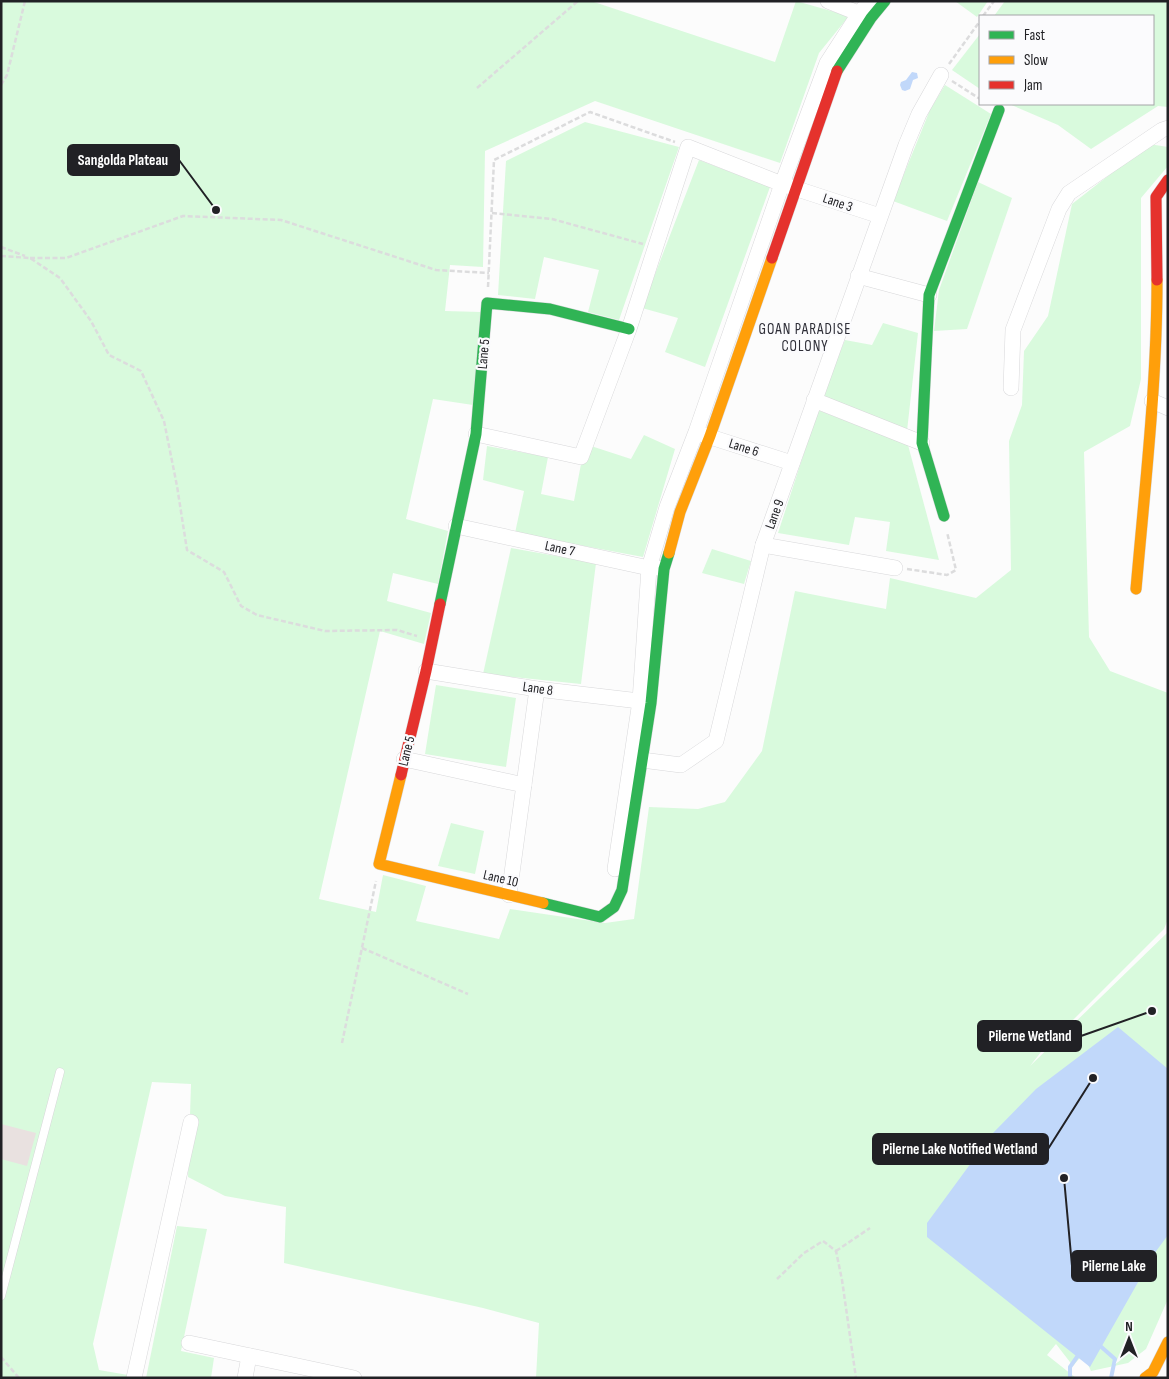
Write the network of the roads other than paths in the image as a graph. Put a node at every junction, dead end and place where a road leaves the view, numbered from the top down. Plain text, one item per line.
1 (828, 1) edge
2 (885, 1) edge
3 (867, 11) edge
4 (941, 75) road end
5 (999, 110) dead end
6 (1168, 128) edge
7 (1168, 180) edge
8 (789, 186) junction
9 (880, 216) junction
10 (858, 276) junction
11 (929, 295) junction
12 (1162, 320) edge
13 (629, 329) junction
14 (1011, 388) dead end
15 (814, 400) junction
16 (1152, 401) junction
17 (1168, 408) edge
18 (476, 434) junction
19 (703, 434) junction
20 (922, 443) junction
21 (792, 463) junction
22 (944, 516) road end
23 (456, 526) junction
24 (763, 545) junction
25 (656, 568) junction
26 (895, 568) road end
27 (1136, 589) dead end
28 (426, 671) junction
29 (537, 689) junction
30 (645, 702) junction
31 (404, 759) junction
32 (642, 760) junction
33 (524, 785) junction
34 (379, 864) joint
35 (509, 895) junction
36 (614, 907) junction
37 (60, 1072) dead end
38 (191, 1122) dead end
39 (1, 1296) edge
40 (1168, 1342) edge
41 (189, 1343) dead end
42 (248, 1356) junction
43 (134, 1378) edge
44 (246, 1378) edge
45 (354, 1378) edge
46 (1145, 1378) edge

1 - 3 street
2 - 3 street
3 - 8 street
4 - 9 street, Lane 9
5 - 11 street
6 - 14 street
7 - 12 street
8 - 9 street, Lane 3
8 - 13 street
8 - 19 street
9 - 10 street, Lane 9
10 - 11 street
10 - 15 street, Lane 9
11 - 20 street
12 - 16 street
13 - 18 street
13 - 18 street, Lane 5
15 - 20 street
15 - 21 street, Lane 9
16 - 17 street
16 - 27 street
18 - 23 street, Lane 5
19 - 21 street, Lane 6
19 - 25 street
20 - 22 street
21 - 24 street, Lane 9
23 - 25 street, Lane 7
23 - 28 street, Lane 5
24 - 26 street
24 - 32 street, Lane 9
25 - 30 street
28 - 29 street, Lane 8
28 - 31 street, Lane 5
29 - 30 street, Lane 8
29 - 33 street
30 - 32 street
30 - 36 street
31 - 33 street
31 - 34 street, Lane 5
32 - 36 street
33 - 35 street
34 - 35 street, Lane 10
35 - 36 street, Lane 10
37 - 39 lane
38 - 43 street
40 - 46 street
41 - 42 street
42 - 44 street
42 - 45 street

